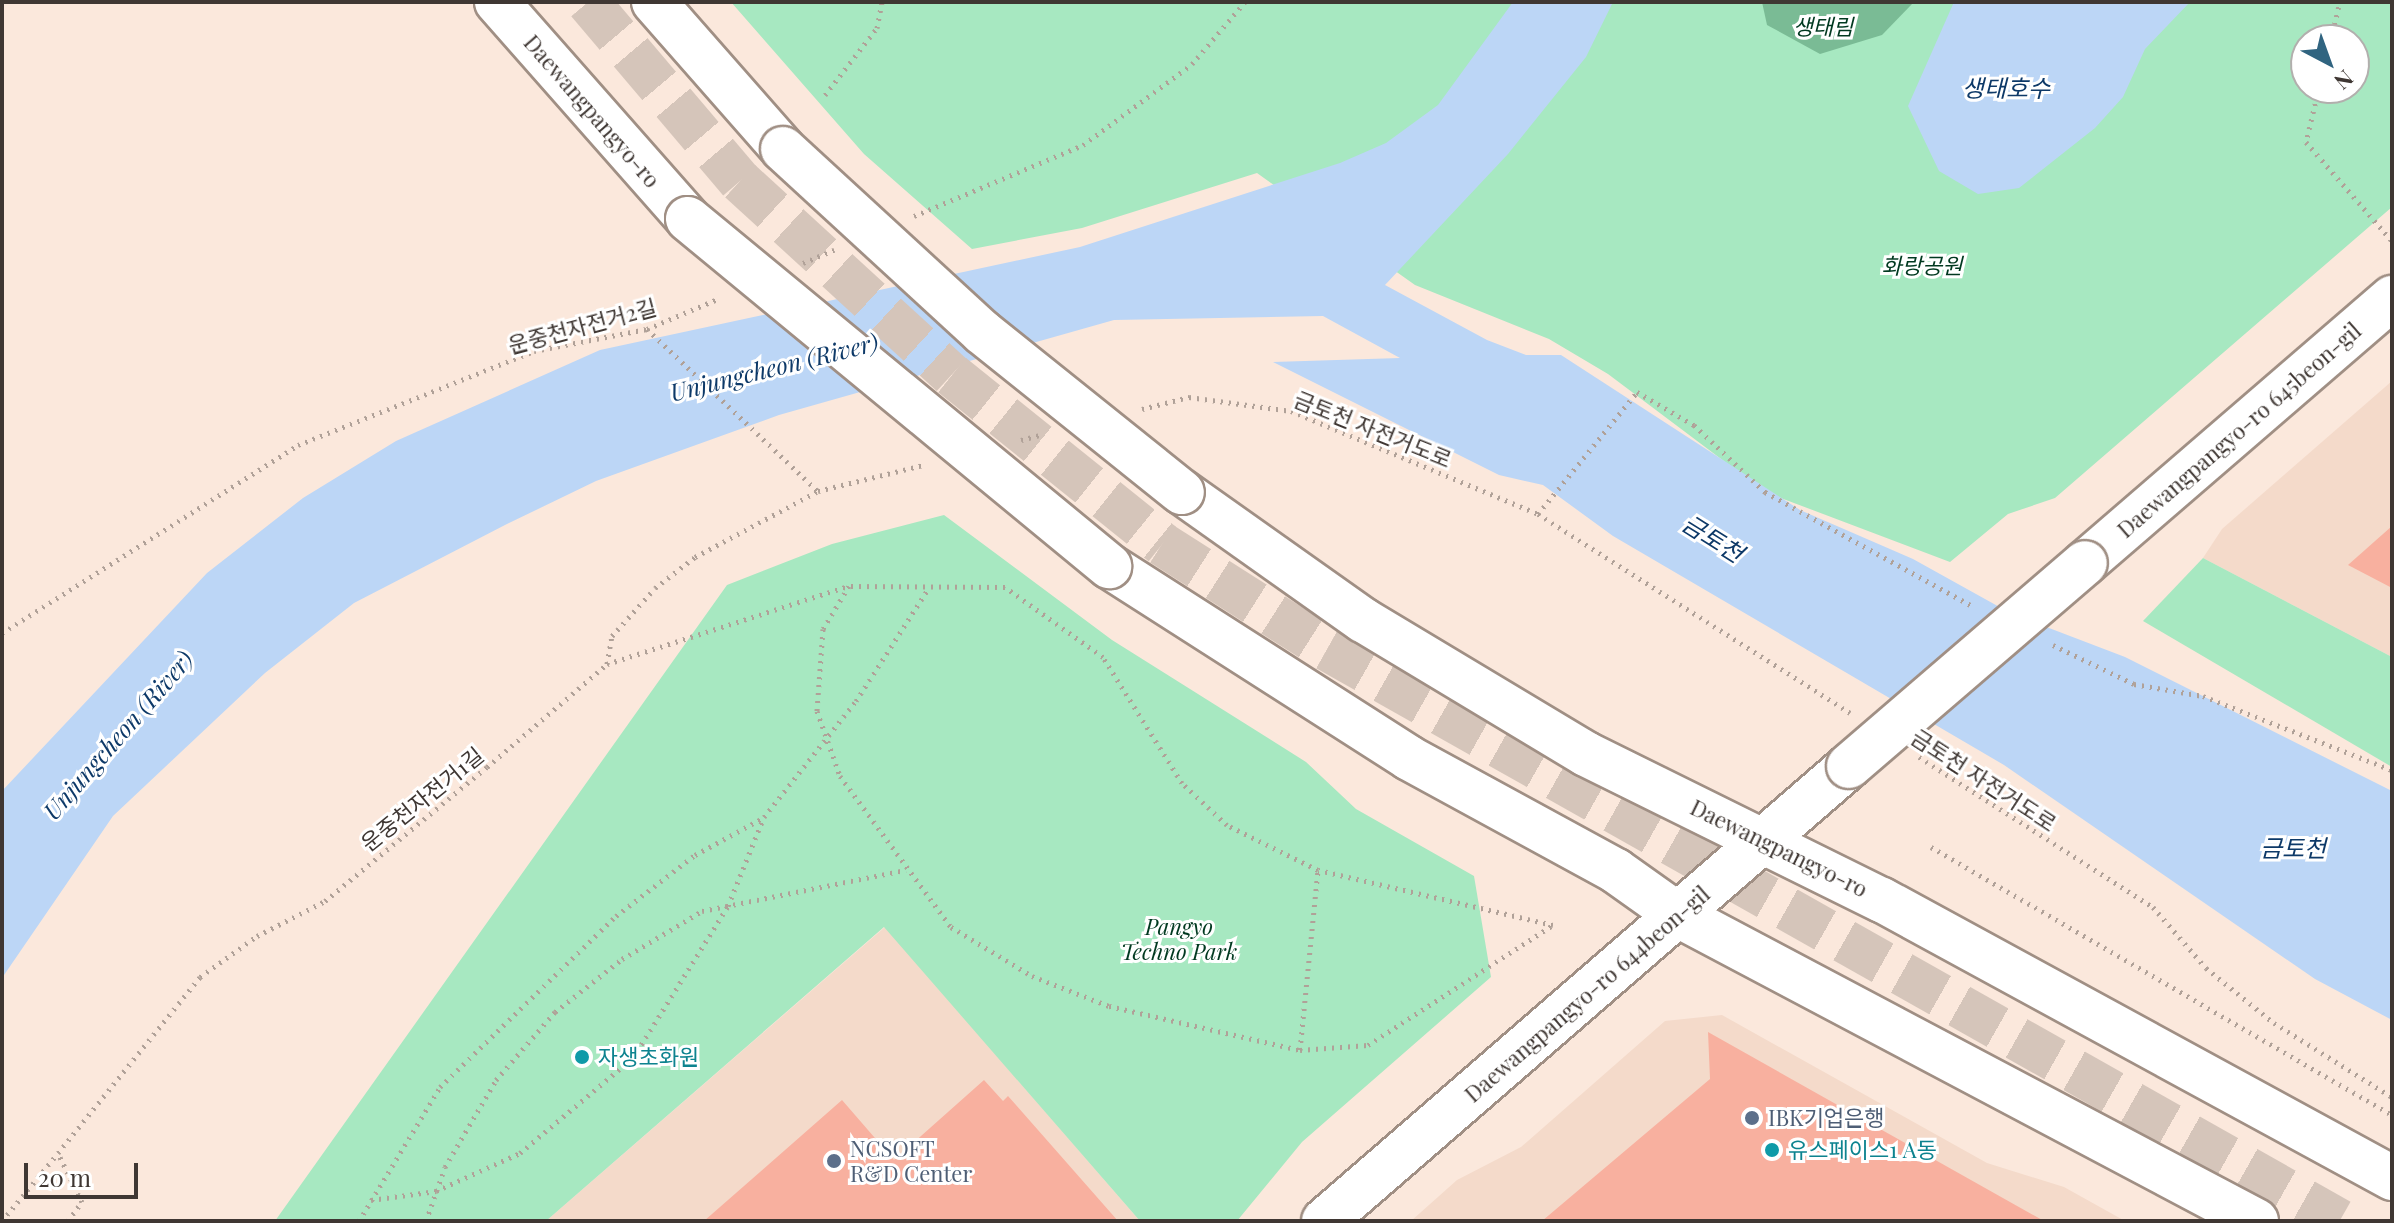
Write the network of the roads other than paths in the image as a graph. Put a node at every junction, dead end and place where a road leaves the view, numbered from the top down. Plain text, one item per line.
1 (497, 2) edge
2 (654, 2) edge
3 (2392, 298) edge
4 (1849, 766) joint
5 (1764, 840) junction
6 (1678, 915) junction
7 (2392, 1178) edge
8 (1324, 1221) edge
9 (2256, 1221) edge

1 - 6 main road, Daewangpangyo-ro, bridge
2 - 5 main road, Daewangpangyo-ro, bridge
3 - 4 main road, Daewangpangyo-ro 645beon-gil, bridge
4 - 5 main road, Daewangpangyo-ro 644beon-gil
5 - 6 main road, Daewangpangyo-ro 644beon-gil
5 - 7 main road, Daewangpangyo-ro
6 - 8 main road, Daewangpangyo-ro 644beon-gil
6 - 9 main road

